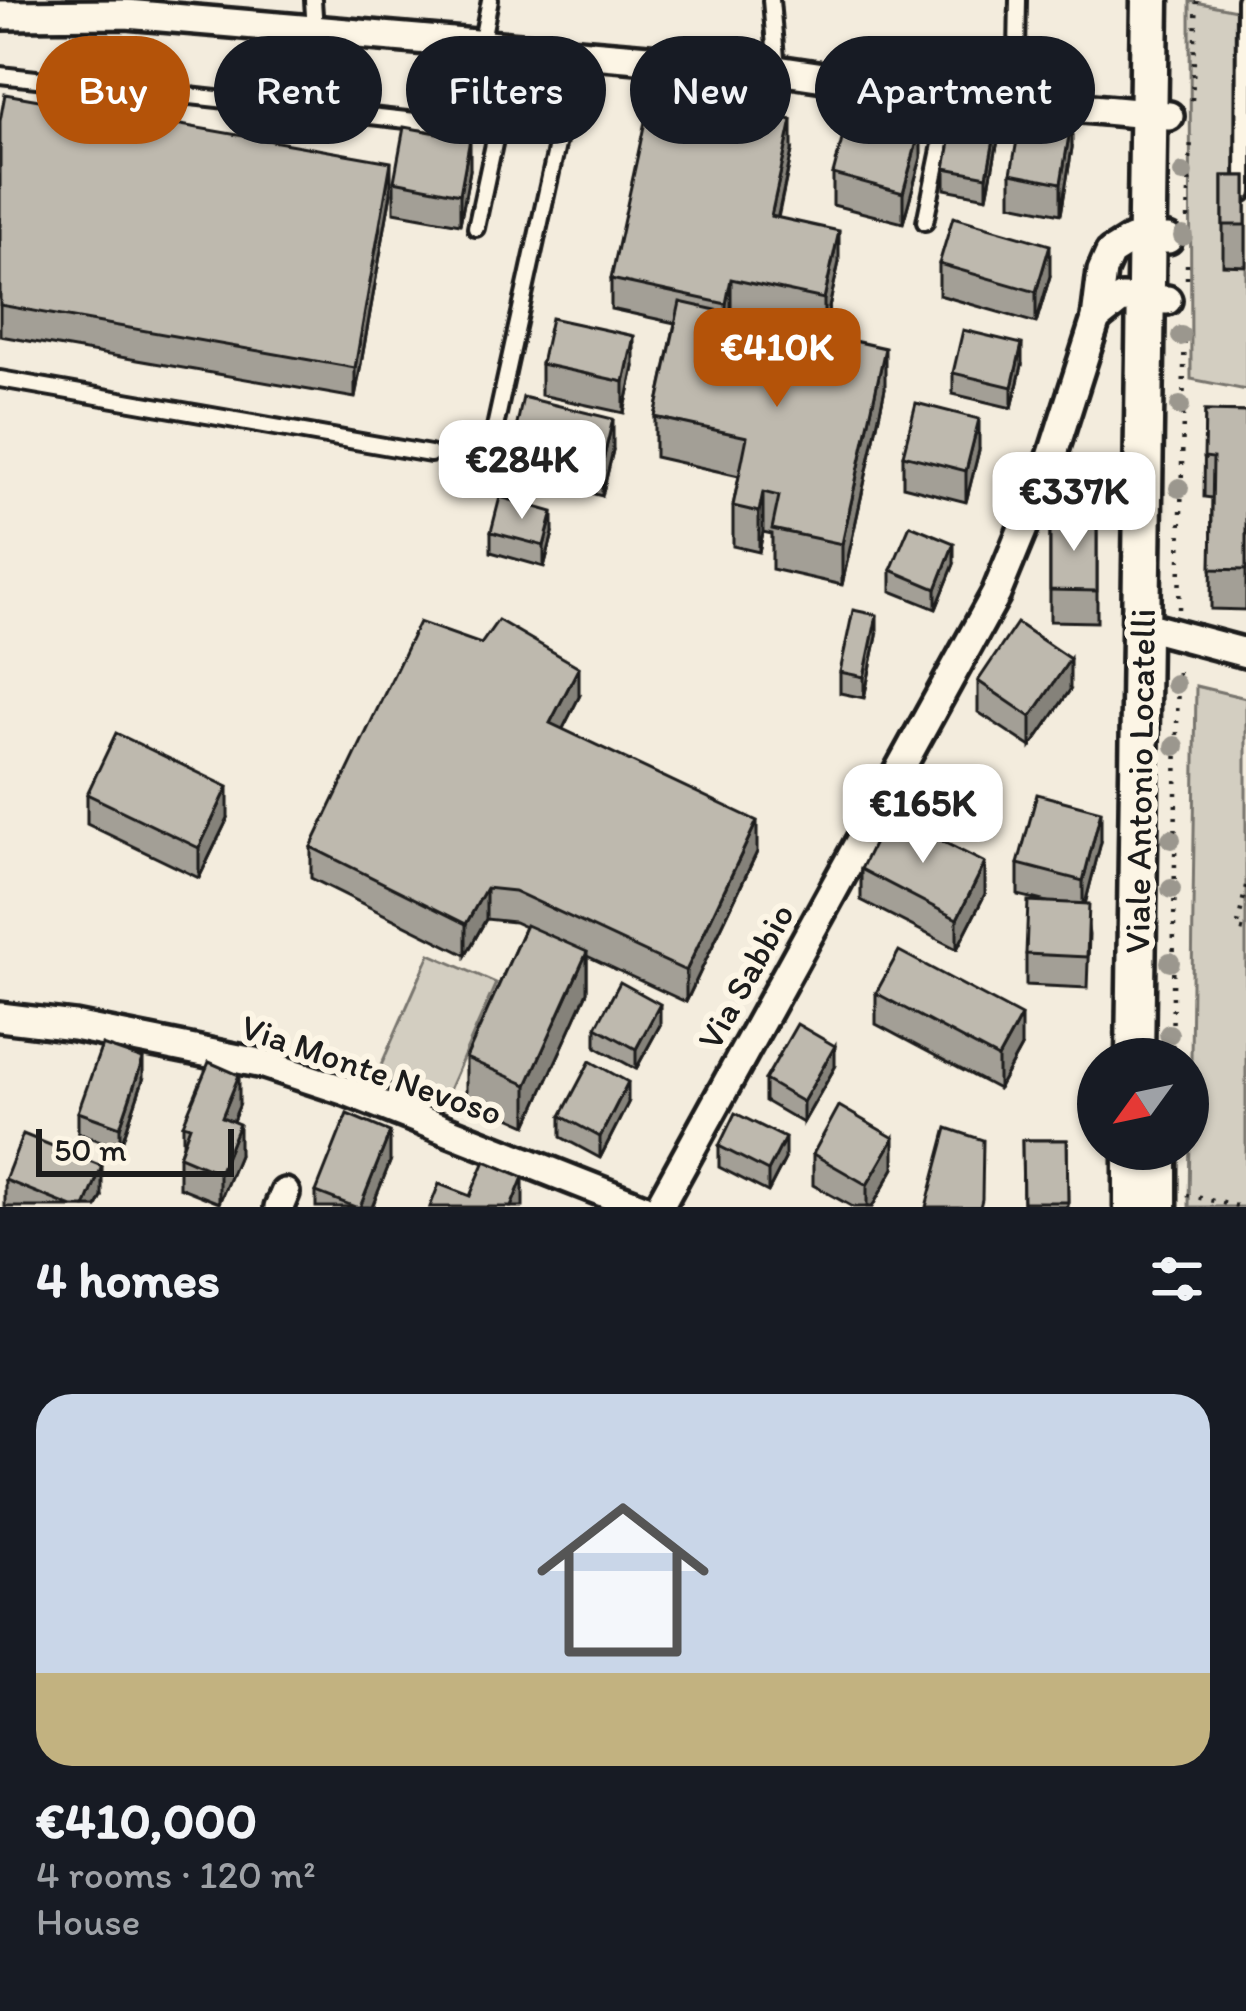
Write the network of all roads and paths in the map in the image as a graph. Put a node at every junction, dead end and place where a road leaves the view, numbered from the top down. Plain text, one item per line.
1 (313, 0) edge
2 (490, 0) edge
3 (771, 0) edge
4 (1018, 0) edge
5 (1150, 0) edge
6 (1170, 0) edge
7 (1197, 0) edge
8 (1245, 0) edge
9 (0, 15) edge
10 (314, 30) junction
11 (492, 36) edge
12 (774, 36) edge
13 (1017, 36) edge
14 (406, 39) edge
15 (0, 75) edge
16 (1095, 111) edge
17 (406, 120) edge
18 (1175, 120) junction
19 (494, 144) edge
20 (558, 144) edge
21 (941, 144) edge
22 (1244, 203) edge
23 (926, 222) dead end
24 (476, 229) dead end
25 (1173, 238) junction
26 (1171, 301) junction
27 (1096, 319) junction
28 (0, 379) edge
29 (430, 454) dead end
30 (483, 482) dead end
31 (1161, 630) junction
32 (1246, 652) edge
33 (1246, 886) edge
34 (1246, 931) edge
35 (0, 1017) edge
36 (1136, 1038) edge
37 (1160, 1038) edge
38 (1171, 1038) edge
39 (1133, 1170) edge
40 (1160, 1170) edge
41 (1164, 1201) edge
42 (655, 1203) edge
43 (692, 1207) edge
44 (1132, 1207) edge
45 (1241, 1207) edge

1 - 10 lane
2 - 11 lane
3 - 12 lane
4 - 13 lane
5 - 18 street, Viale Antonio Locatelli
6 - 18 street, Viale Antonio Locatelli
7 - 18 path
8 - 22 lane
9 - 10 street
10 - 14 street
15 - 17 lane
16 - 18 street
18 - 25 street, Viale Antonio Locatelli
18 - 25 path
19 - 24 lane
20 - 30 lane
21 - 23 lane
25 - 26 street, Viale Antonio Locatelli
25 - 26 path
25 - 27 street, Via Sabbio
26 - 27 street
26 - 31 street, Viale Antonio Locatelli
26 - 31 path
27 - 42 street, Via Sabbio
28 - 29 lane
31 - 32 street
31 - 36 street, Viale Antonio Locatelli
31 - 37 street, Viale Antonio Locatelli
31 - 38 path
33 - 34 path
35 - 42 street, Via Monte Nevoso
39 - 44 street
40 - 41 street
41 - 45 path
42 - 43 street, Via Monte Nevoso

